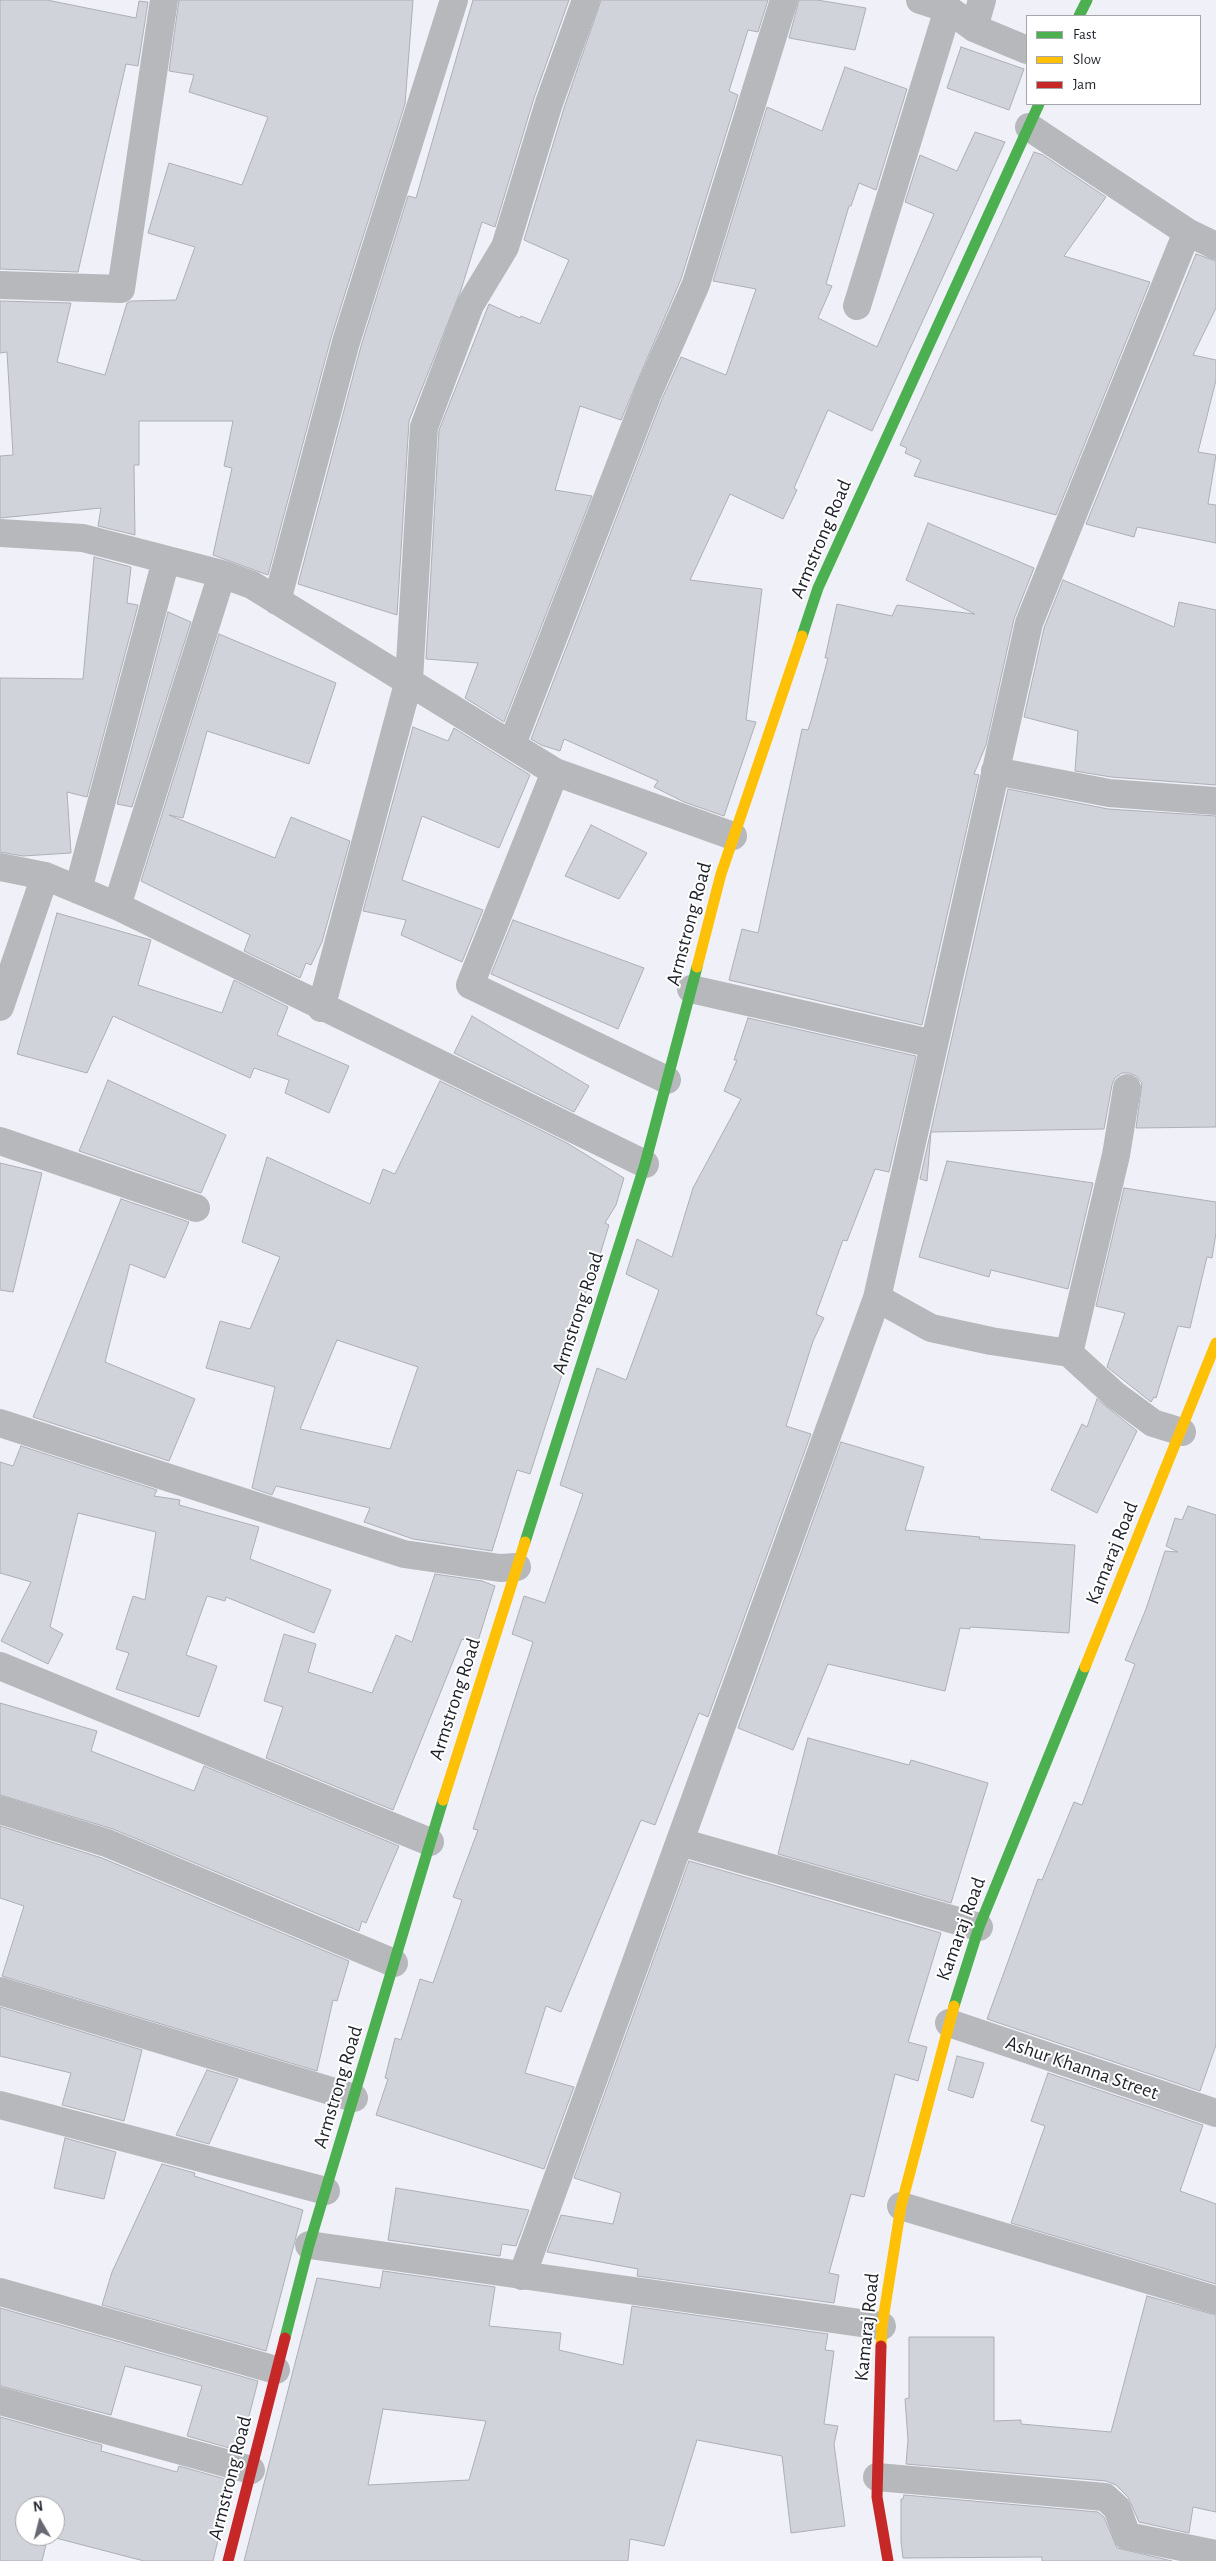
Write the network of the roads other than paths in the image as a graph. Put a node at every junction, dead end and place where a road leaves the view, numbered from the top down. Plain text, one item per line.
1 (164, 0) edge
2 (454, 0) edge
3 (586, 0) edge
4 (784, 0) edge
5 (920, 0) edge
6 (982, 0) edge
7 (1087, 0) edge
8 (948, 10) junction
9 (1080, 15) edge
10 (974, 28) junction
11 (1026, 50) edge
12 (1034, 116) edge
13 (1187, 232) junction
14 (1216, 246) edge
15 (0, 285) edge
16 (857, 306) dead end
17 (0, 534) edge
18 (166, 560) junction
19 (222, 574) junction
20 (277, 601) junction
21 (408, 680) junction
22 (512, 744) junction
23 (995, 771) junction
24 (555, 772) junction
25 (1216, 801) edge
26 (734, 836) junction
27 (0, 867) edge
28 (45, 876) junction
29 (78, 890) junction
30 (117, 906) junction
31 (691, 989) junction
32 (0, 1007) edge
33 (321, 1008) junction
34 (934, 1044) junction
35 (667, 1080) junction
36 (1127, 1088) dead end
37 (0, 1141) edge
38 (645, 1164) junction
39 (196, 1208) dead end
40 (877, 1298) junction
41 (1216, 1343) edge
42 (1068, 1353) junction
43 (0, 1423) edge
44 (1182, 1432) junction
45 (517, 1567) junction
46 (0, 1666) edge
47 (0, 1810) edge
48 (430, 1842) junction
49 (680, 1842) junction
50 (979, 1927) junction
51 (394, 1963) junction
52 (0, 1991) edge
53 (948, 2023) junction
54 (354, 2098) junction
55 (0, 2105) edge
56 (1216, 2113) edge
57 (326, 2191) junction
58 (902, 2206) junction
59 (308, 2245) junction
60 (522, 2276) junction
61 (0, 2292) edge
62 (1216, 2300) edge
63 (882, 2326) junction
64 (276, 2370) junction
65 (0, 2401) edge
66 (251, 2470) junction
67 (877, 2477) junction
68 (1216, 2554) edge
69 (228, 2561) edge
70 (888, 2561) edge

1 - 15 street
2 - 20 street
3 - 21 street
4 - 22 street
5 - 8 street
6 - 10 street
7 - 9 street
8 - 10 street
8 - 16 street
10 - 11 street
12 - 13 street
12 - 26 street, Armstrong Road
13 - 14 street
13 - 23 street
17 - 18 street
18 - 19 street
18 - 29 street
19 - 20 street
19 - 30 street
20 - 21 street
21 - 22 street
21 - 33 street
22 - 24 street
23 - 25 street
23 - 34 street
24 - 26 street
24 - 35 street
26 - 31 street, Armstrong Road
27 - 28 street
28 - 29 street
28 - 32 street
29 - 30 street
30 - 33 street
31 - 34 street
31 - 35 street, Armstrong Road
33 - 38 street
34 - 40 street
35 - 38 street, Armstrong Road
36 - 42 street
37 - 39 street
38 - 45 street, Armstrong Road
40 - 42 street
40 - 49 street
41 - 44 street, Kamaraj Road
42 - 44 street
43 - 45 street
44 - 50 street, Kamaraj Road
45 - 48 street, Armstrong Road
46 - 48 street
47 - 51 street
48 - 51 street, Armstrong Road
49 - 50 street
49 - 60 street
50 - 53 street, Kamaraj Road
51 - 54 street, Armstrong Road
52 - 54 street
53 - 56 street, Ashur Khanna Street
53 - 58 street, Kamaraj Road
54 - 57 street, Armstrong Road
55 - 57 street
57 - 59 street, Armstrong Road
58 - 62 street
58 - 63 street, Kamaraj Road
59 - 60 street
59 - 64 street, Armstrong Road
60 - 63 street
61 - 64 street
63 - 67 street, Kamaraj Road
64 - 66 street, Armstrong Road
65 - 66 street
66 - 69 street, Armstrong Road
67 - 68 street
67 - 70 street, Kamaraj Road

